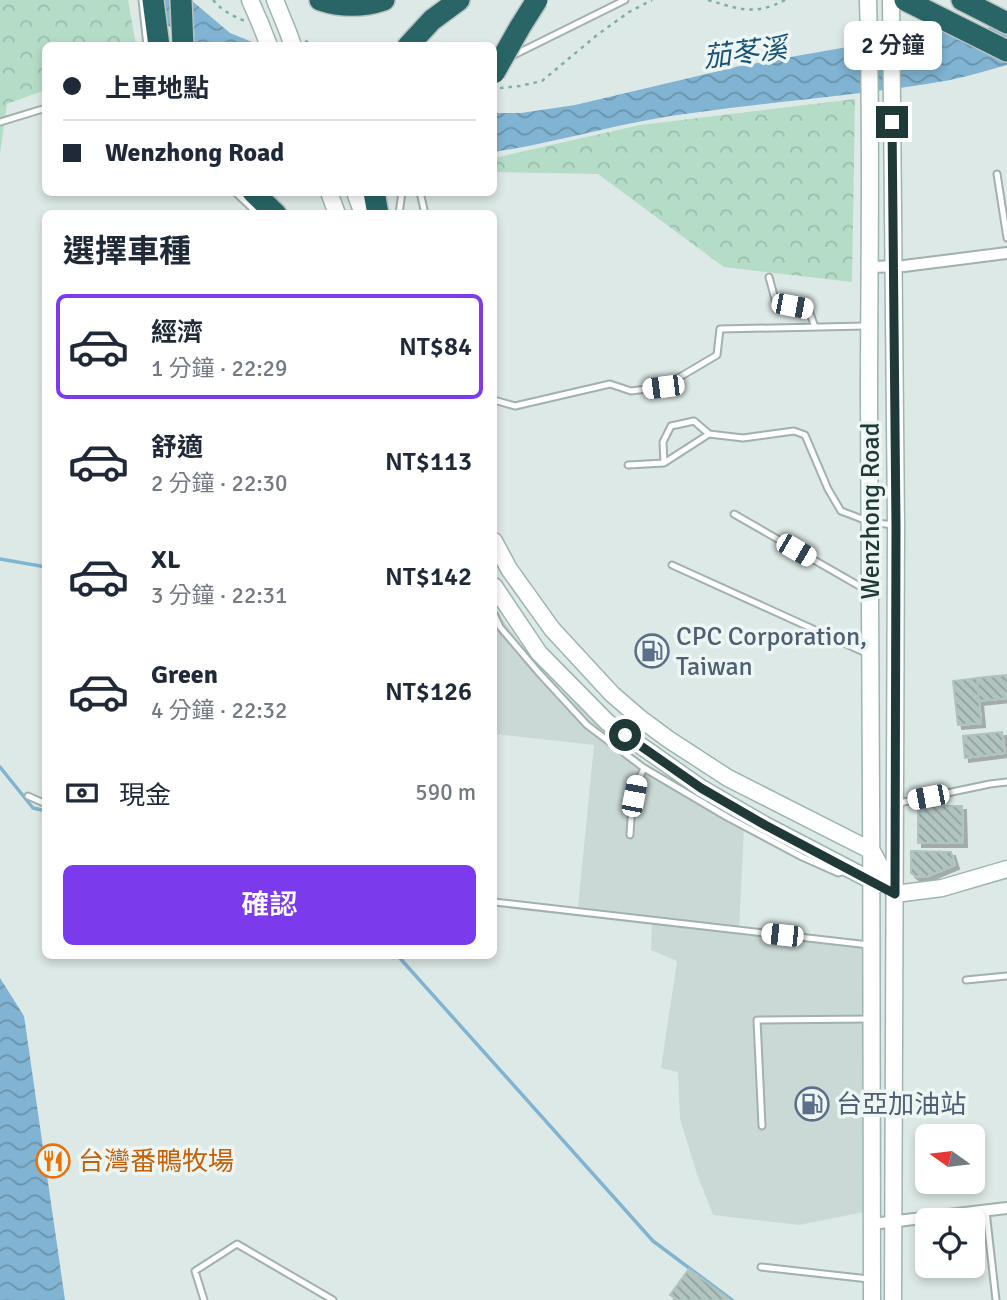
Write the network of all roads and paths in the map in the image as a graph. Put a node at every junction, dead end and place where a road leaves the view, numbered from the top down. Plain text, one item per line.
1 (142, 0) edge
2 (153, 0) edge
3 (181, 0) edge
4 (250, 0) edge
5 (275, 0) edge
6 (320, 0) edge
7 (384, 0) edge
8 (459, 0) edge
9 (537, 0) edge
10 (625, 0) edge
11 (652, 0) edge
12 (708, 0) edge
13 (785, 0) edge
14 (868, 0) edge
15 (891, 0) edge
16 (905, 0) edge
17 (962, 0) edge
18 (1007, 23) edge
19 (291, 38) edge
20 (147, 42) edge
21 (158, 42) edge
22 (183, 42) edge
23 (267, 42) edge
24 (412, 42) edge
25 (1007, 51) edge
26 (497, 64) edge
27 (892, 65) junction
28 (870, 67) junction
29 (497, 68) edge
30 (497, 89) edge
31 (42, 109) edge
32 (0, 122) edge
33 (997, 174) dead end
34 (239, 196) edge
35 (257, 196) edge
36 (361, 196) edge
37 (397, 196) edge
38 (382, 209) edge
39 (254, 210) edge
40 (272, 210) edge
41 (1007, 238) edge
42 (1007, 253) edge
43 (893, 266) junction
44 (869, 267) junction
45 (769, 277) dead end
46 (869, 326) junction
47 (815, 327) junction
48 (497, 401) edge
49 (709, 435) junction
50 (664, 463) junction
51 (628, 465) dead end
52 (734, 513) dead end
53 (870, 522) junction
54 (896, 526) junction
55 (497, 547) edge
56 (673, 565) dead end
57 (497, 590) edge
58 (870, 593) junction
59 (497, 620) edge
60 (871, 655) junction
61 (644, 768) junction
62 (1007, 782) edge
63 (28, 796) dead end
64 (42, 802) edge
65 (895, 803) junction
66 (630, 835) dead end
67 (872, 851) junction
68 (1007, 869) edge
69 (851, 870) junction
70 (871, 881) junction
71 (895, 894) junction
72 (497, 902) edge
73 (872, 945) junction
74 (1007, 976) edge
75 (966, 980) dead end
76 (872, 1019) junction
77 (762, 1126) dead end
78 (1007, 1208) edge
79 (986, 1211) junction
80 (894, 1222) junction
81 (872, 1224) junction
82 (761, 1267) dead end
83 (872, 1279) junction
84 (316, 1289) junction
85 (204, 1300) edge
86 (318, 1300) edge
87 (332, 1300) edge
88 (872, 1300) edge
89 (893, 1300) edge
90 (996, 1300) edge

1 - 20 lane
2 - 21 highway
3 - 22 highway
4 - 23 street, bridge
5 - 19 street
6 - 7 highway
8 - 24 highway
9 - 29 highway, bridge
10 - 26 lane
11 - 30 path
12 - 13 path
14 - 28 street, Wenzhong Road
15 - 27 street, Wenzhong Road
16 - 25 highway
17 - 18 highway
27 - 28 street
27 - 43 street, Wenzhong Road
28 - 44 street, Wenzhong Road
31 - 32 lane
33 - 41 lane
34 - 39 lane
35 - 40 highway
36 - 38 street
37 - 38 lane
42 - 43 street
43 - 44 street
43 - 54 street, Wenzhong Road
44 - 46 street, Wenzhong Road
45 - 47 lane
46 - 47 lane
46 - 53 street, Wenzhong Road
47 - 48 lane
49 - 50 lane
49 - 50 lane
49 - 53 lane
50 - 51 lane
52 - 58 lane
53 - 54 lane
53 - 58 street, Wenzhong Road
54 - 65 street, Wenzhong Road
55 - 67 street
56 - 60 lane
57 - 69 street
58 - 60 street, Wenzhong Road
59 - 61 lane
60 - 67 street, Wenzhong Road
61 - 66 lane
61 - 69 lane
62 - 65 lane
63 - 64 lane
65 - 71 street, Wenzhong Road
67 - 70 street, Wenzhong Road
67 - 71 street
68 - 71 street
69 - 70 street
70 - 71 street
70 - 73 street, Wenzhong Road
71 - 80 street, Wenzhong Road
72 - 73 lane
73 - 76 street, Wenzhong Road
74 - 75 lane
76 - 77 lane
76 - 81 street, Wenzhong Road
78 - 79 street
79 - 80 street
79 - 90 lane
80 - 81 street
80 - 89 street, Wenzhong Road
81 - 83 street, Wenzhong Road
82 - 83 lane
83 - 88 street, Wenzhong Road
84 - 85 lane
84 - 86 lane
84 - 87 lane

